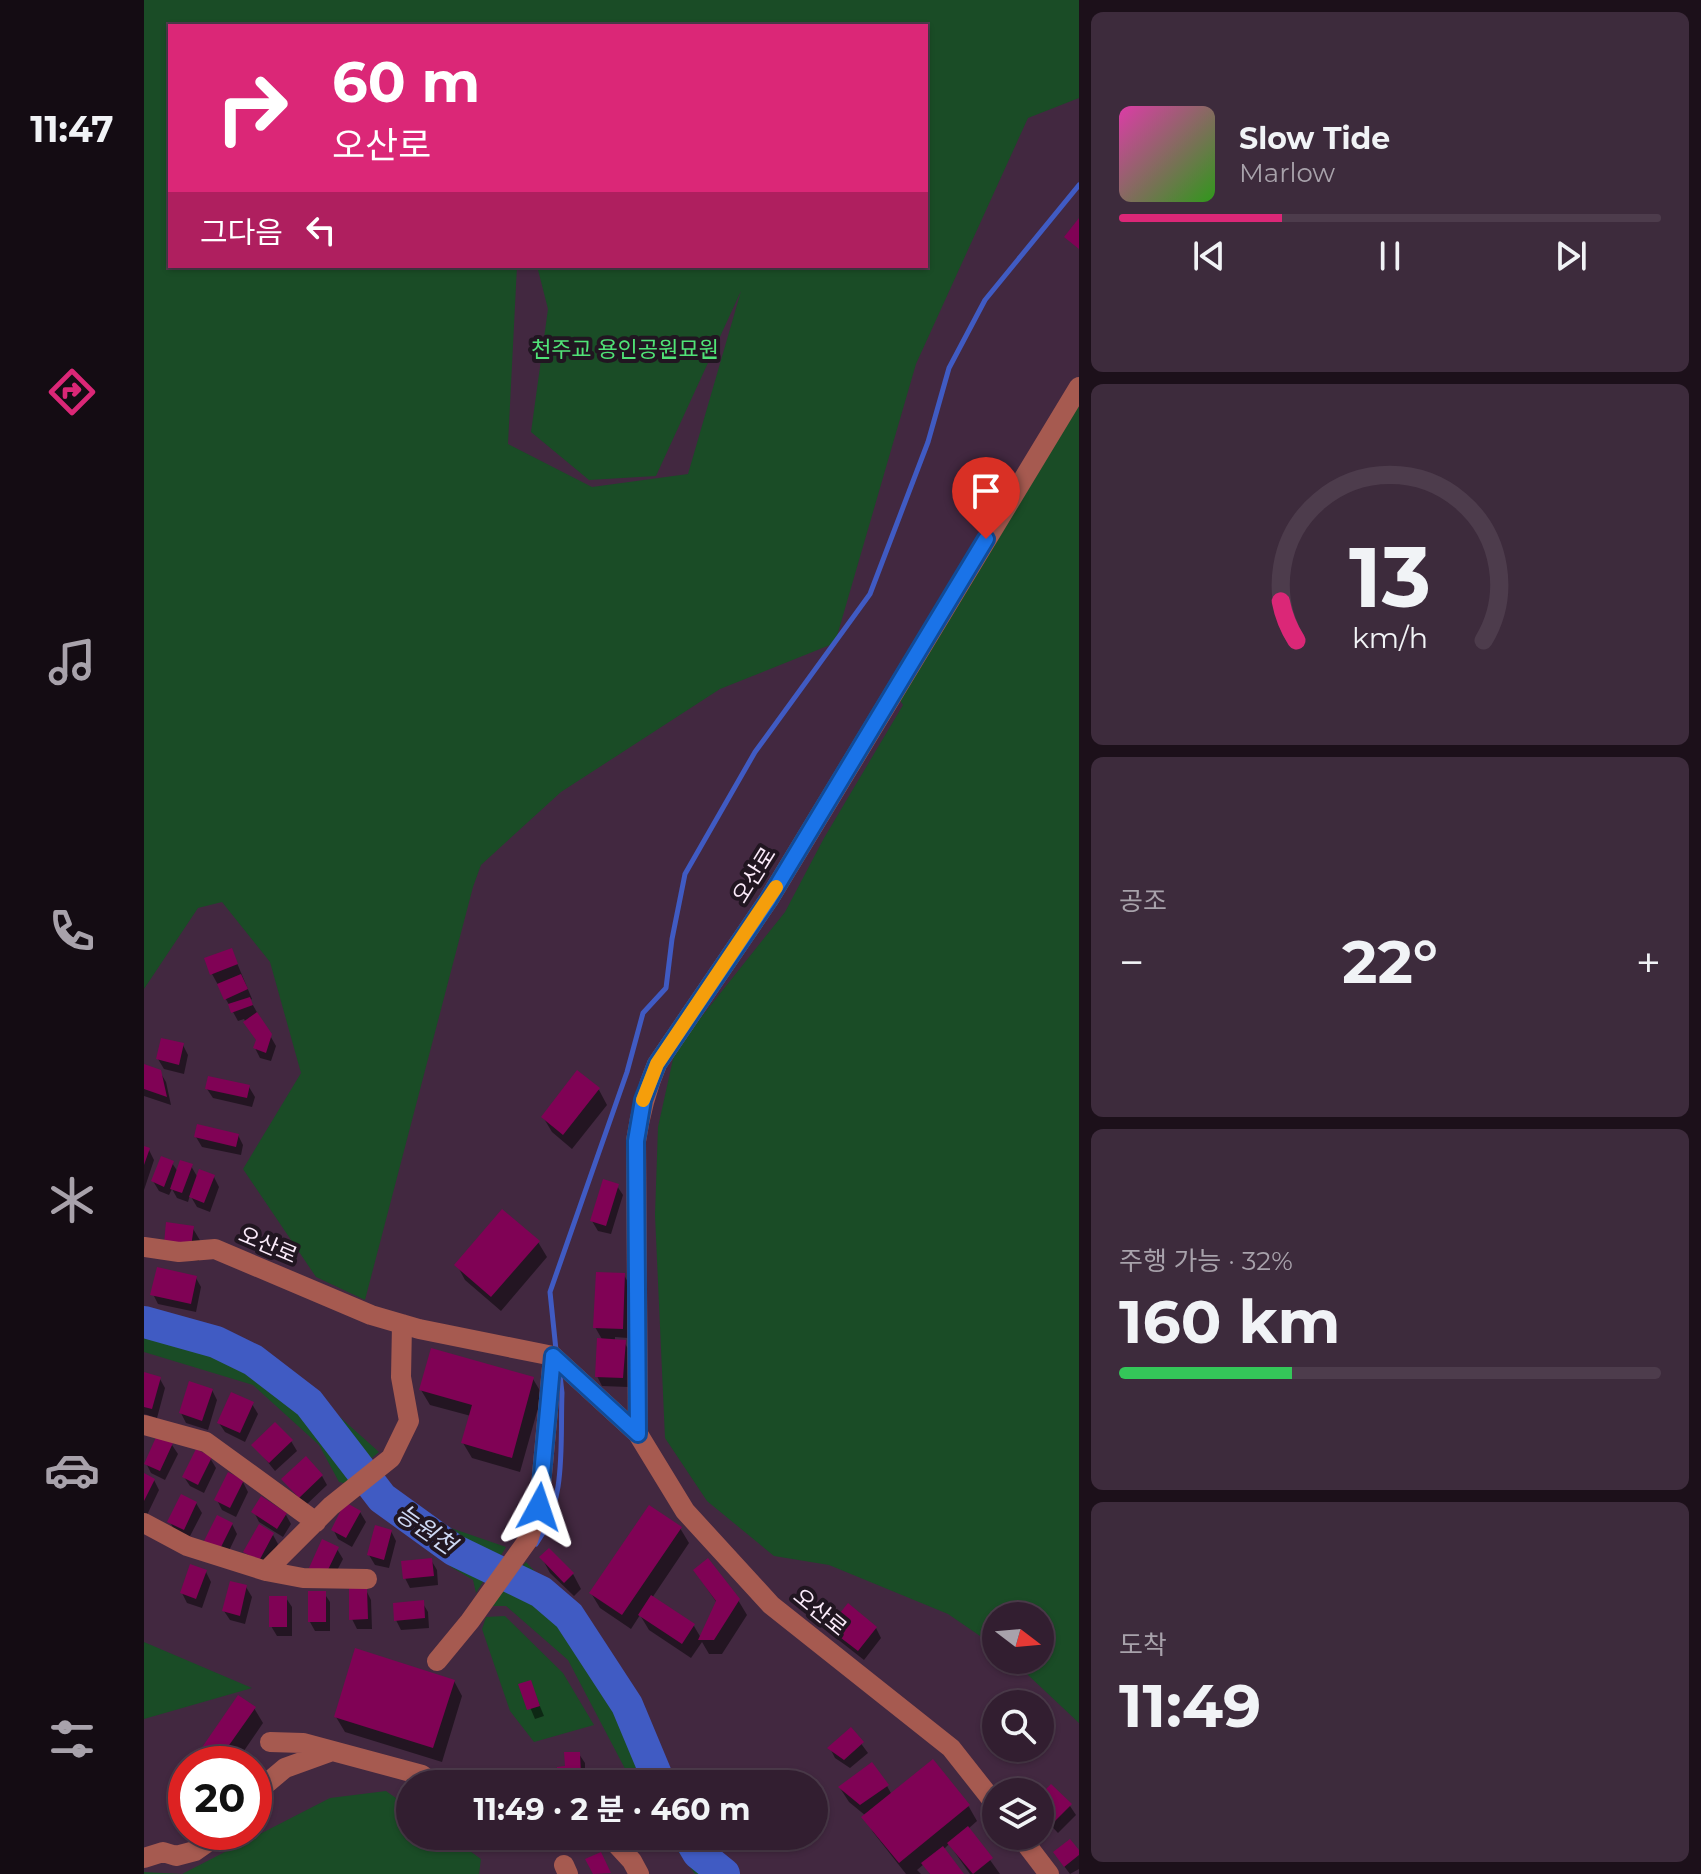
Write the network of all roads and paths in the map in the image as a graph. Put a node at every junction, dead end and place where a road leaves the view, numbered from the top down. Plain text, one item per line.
1 (1079, 387) edge
2 (144, 1247) edge
3 (402, 1324) junction
4 (553, 1357) junction
5 (144, 1425) edge
6 (638, 1434) junction
7 (316, 1522) junction
8 (144, 1523) edge
9 (266, 1571) junction
10 (367, 1579) dead end
11 (437, 1661) dead end
12 (270, 1742) dead end
13 (332, 1751) junction
14 (403, 1770) edge
15 (272, 1779) edge
16 (982, 1787) edge
17 (196, 1850) edge
18 (622, 1850) edge
19 (1031, 1850) edge
20 (144, 1858) edge
21 (639, 1874) edge
22 (1049, 1874) edge

1 - 6 street, 오산로
2 - 3 street, 오산로
3 - 4 street, 오산로
3 - 7 street
4 - 6 street, 오산로
4 - 11 street
5 - 7 street
6 - 16 street, 오산로
7 - 9 street
8 - 9 street
9 - 10 street
12 - 13 street
13 - 14 street
13 - 15 street
17 - 20 street
18 - 21 street
19 - 22 street

